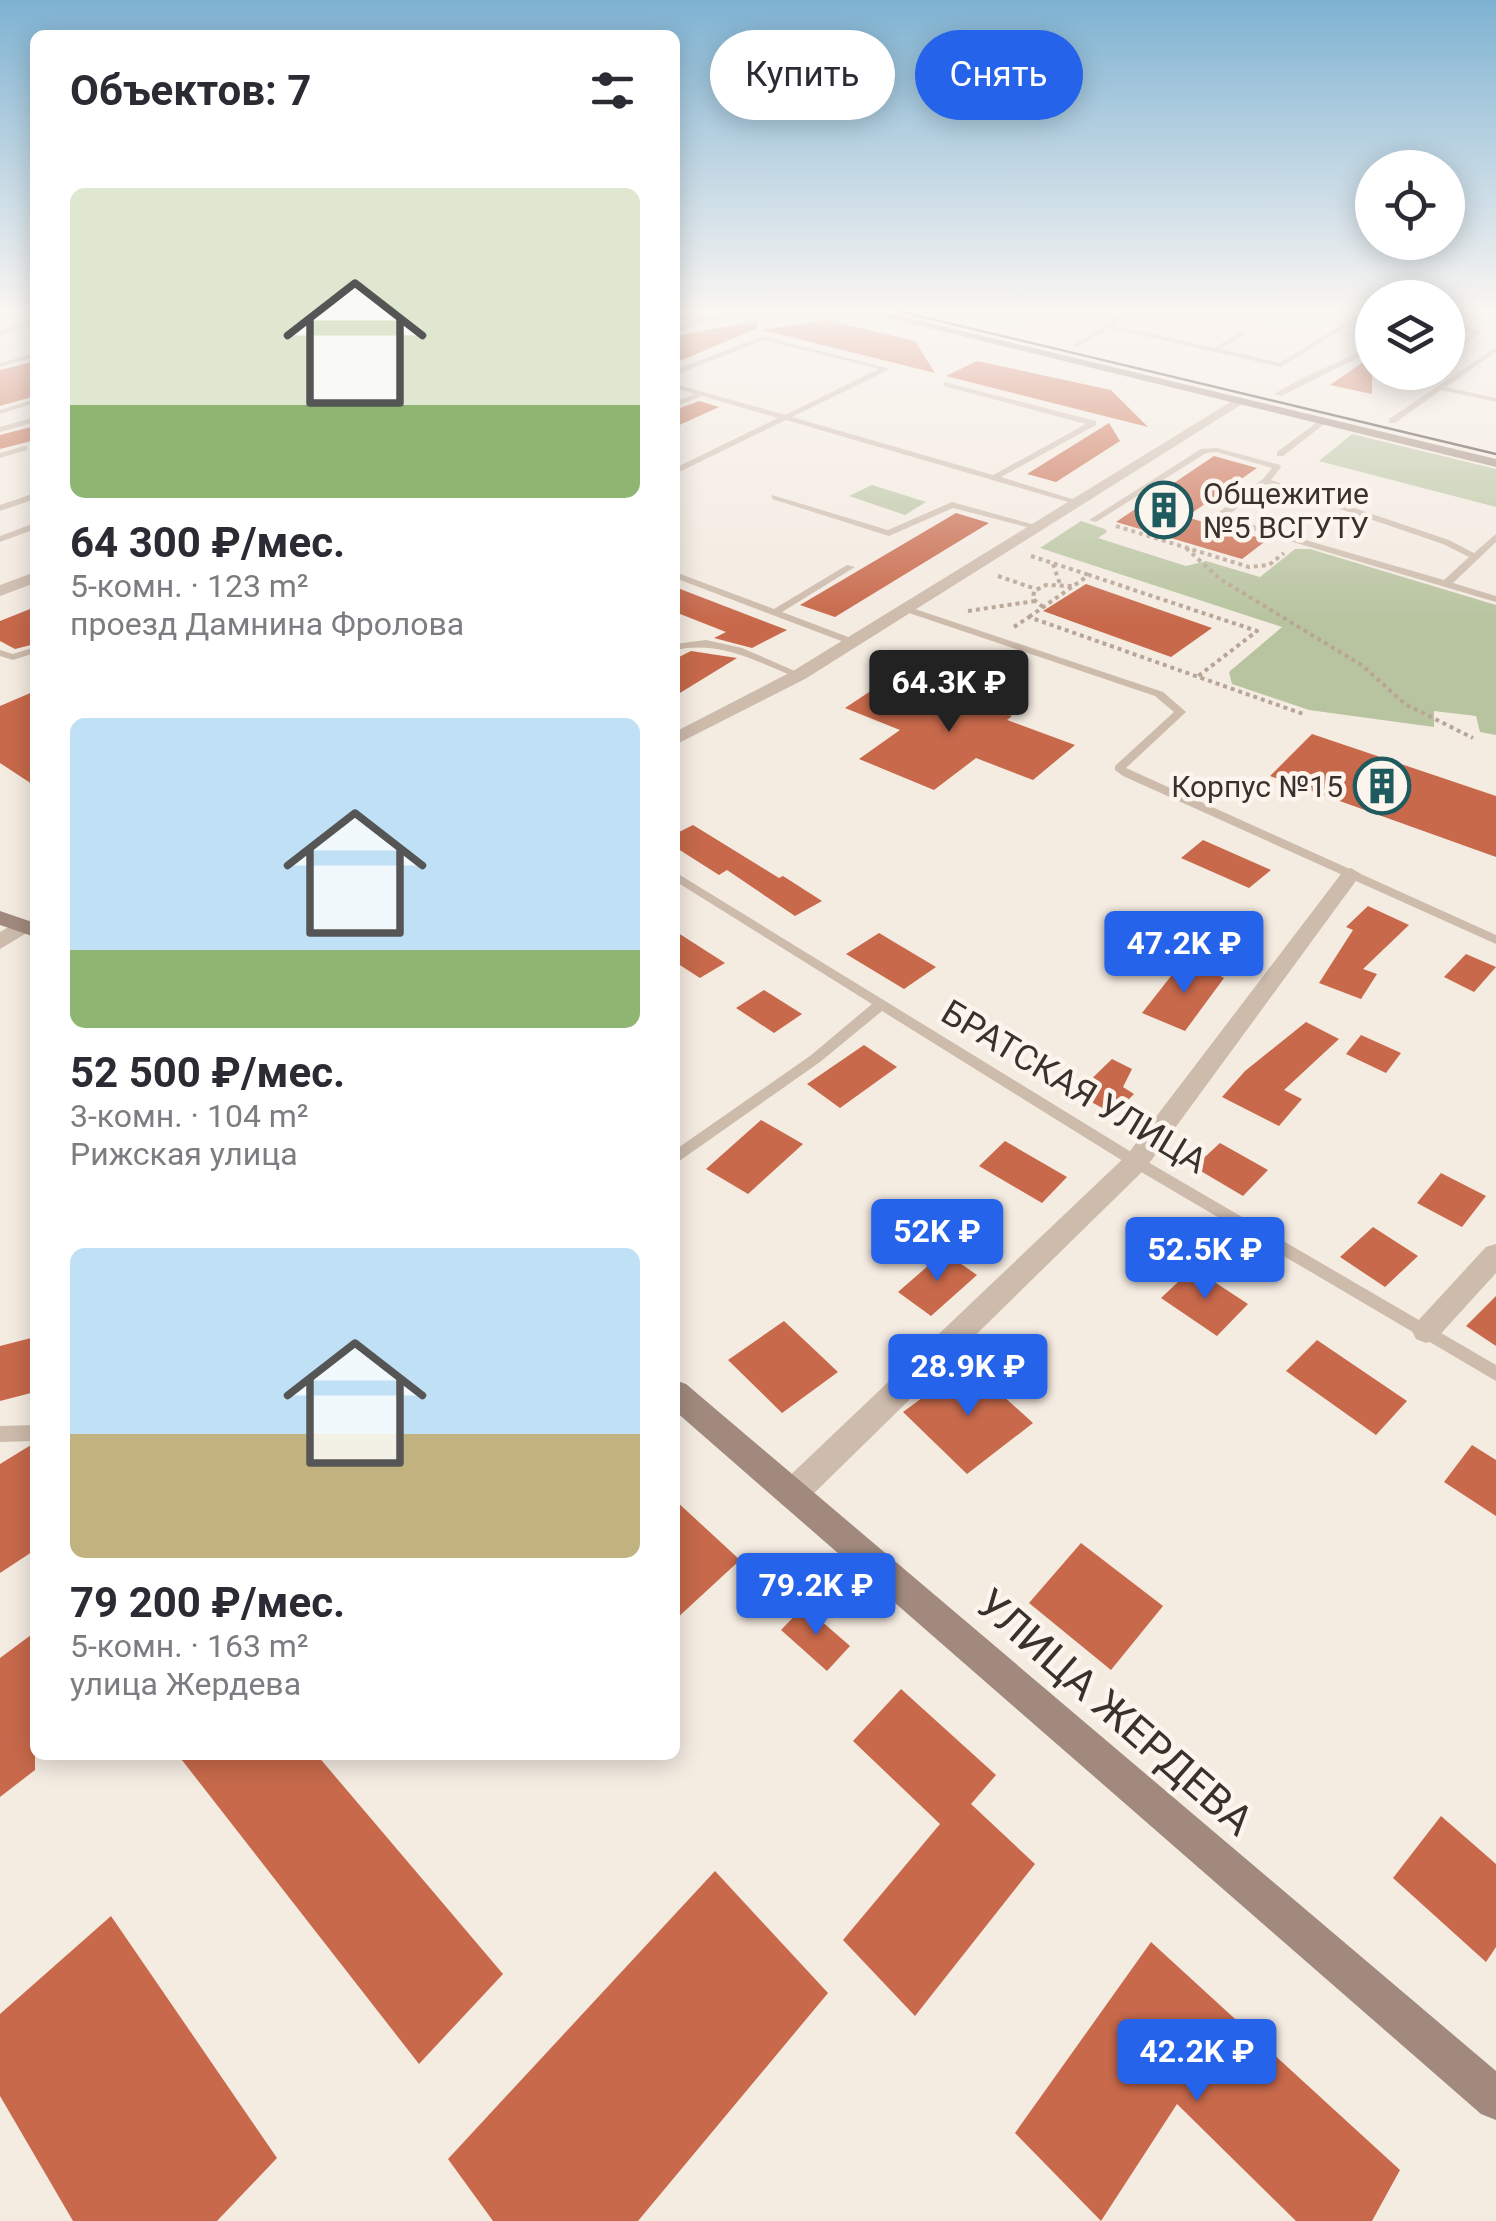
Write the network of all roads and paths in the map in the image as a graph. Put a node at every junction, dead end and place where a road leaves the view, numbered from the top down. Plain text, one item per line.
1 (763, 413) edge
2 (802, 413) edge
3 (1054, 413) edge
4 (1224, 413) edge
5 (1285, 413) edge
6 (1404, 413) edge
7 (1373, 417) dead end
8 (788, 420) junction
9 (30, 421) edge
10 (1392, 421) junction
11 (1324, 422) junction
12 (1409, 425) dead end
13 (0, 430) edge
14 (24, 448) dead end
15 (1280, 454) dead end
16 (0, 456) edge
17 (1496, 463) edge
18 (680, 468) edge
19 (994, 478) junction
20 (1266, 481) junction
21 (775, 497) dead end
22 (30, 498) edge
23 (1078, 502) junction
24 (4, 506) edge
25 (22, 511) dead end
26 (1093, 520) joint
27 (1038, 527) junction
28 (30, 528) edge
29 (1496, 537) edge
30 (0, 539) edge
31 (1300, 541) junction
32 (1186, 548) junction
33 (1030, 556) dead end
34 (1476, 557) junction
35 (1054, 564) junction
36 (850, 567) dead end
37 (998, 576) dead end
38 (1089, 576) junction
39 (680, 577) edge
40 (30, 579) edge
41 (1060, 584) junction
42 (1446, 584) junction
43 (1074, 586) junction
44 (1036, 589) junction
45 (0, 591) edge
46 (1496, 599) edge
47 (1035, 601) junction
48 (1043, 607) junction
49 (906, 609) junction
50 (774, 613) junction
51 (981, 617) dead end
52 (1029, 617) junction
53 (1012, 628) dead end
54 (852, 642) junction
55 (680, 645) edge
56 (30, 651) edge
57 (0, 653) edge
58 (799, 675) junction
59 (1197, 677) junction
60 (1306, 716) dead end
61 (680, 736) edge
62 (1473, 738) dead end
63 (1350, 874) junction
64 (680, 879) edge
65 (0, 918) edge
66 (29, 928) edge
67 (1496, 940) edge
68 (0, 942) edge
69 (881, 1004) junction
70 (680, 1154) edge
71 (1136, 1162) junction
72 (1496, 1255) edge
73 (1426, 1330) junction
74 (1496, 1374) edge
75 (680, 1397) edge
76 (30, 1433) edge
77 (0, 1434) edge
78 (792, 1494) junction
79 (1496, 2099) edge

1 - 8 lane
2 - 8 lane
3 - 19 lane
4 - 23 street
5 - 11 main road
6 - 10 lane
7 - 10 main road
8 - 18 lane
8 - 19 lane
9 - 13 lane
10 - 12 main road
11 - 15 lane
11 - 17 main road
14 - 16 lane
19 - 23 lane
20 - 26 lane
20 - 31 lane
20 - 34 lane
21 - 27 lane
22 - 24 lane
23 - 27 street
24 - 25 lane
26 - 32 path
27 - 49 street
28 - 30 lane
29 - 34 lane
31 - 32 path
31 - 42 lane
32 - 62 path
33 - 35 path
34 - 42 lane
35 - 38 path
35 - 41 path
36 - 50 lane
37 - 44 path
38 - 43 path
38 - 59 path
39 - 50 lane
40 - 45 street
41 - 43 path
41 - 44 path
42 - 46 lane
43 - 48 path
44 - 47 path
47 - 48 path
47 - 51 path
48 - 52 path
49 - 54 street
49 - 63 lane
50 - 54 lane
52 - 53 path
52 - 59 path
54 - 58 street
55 - 58 lane
56 - 57 lane
58 - 61 street
59 - 60 path
63 - 67 lane
63 - 71 street
64 - 69 lane, БРАТСКАЯ УЛИЦА
65 - 66 main road
66 - 68 street
69 - 70 lane
69 - 71 lane, БРАТСКАЯ УЛИЦА
71 - 73 lane, БРАТСКАЯ УЛИЦА
71 - 78 street
72 - 73 street
73 - 74 lane, БРАТСКАЯ УЛИЦА
75 - 78 main road, УЛИЦА ЖЕРДЕВА
76 - 77 lane
78 - 79 main road, УЛИЦА ЖЕРДЕВА

